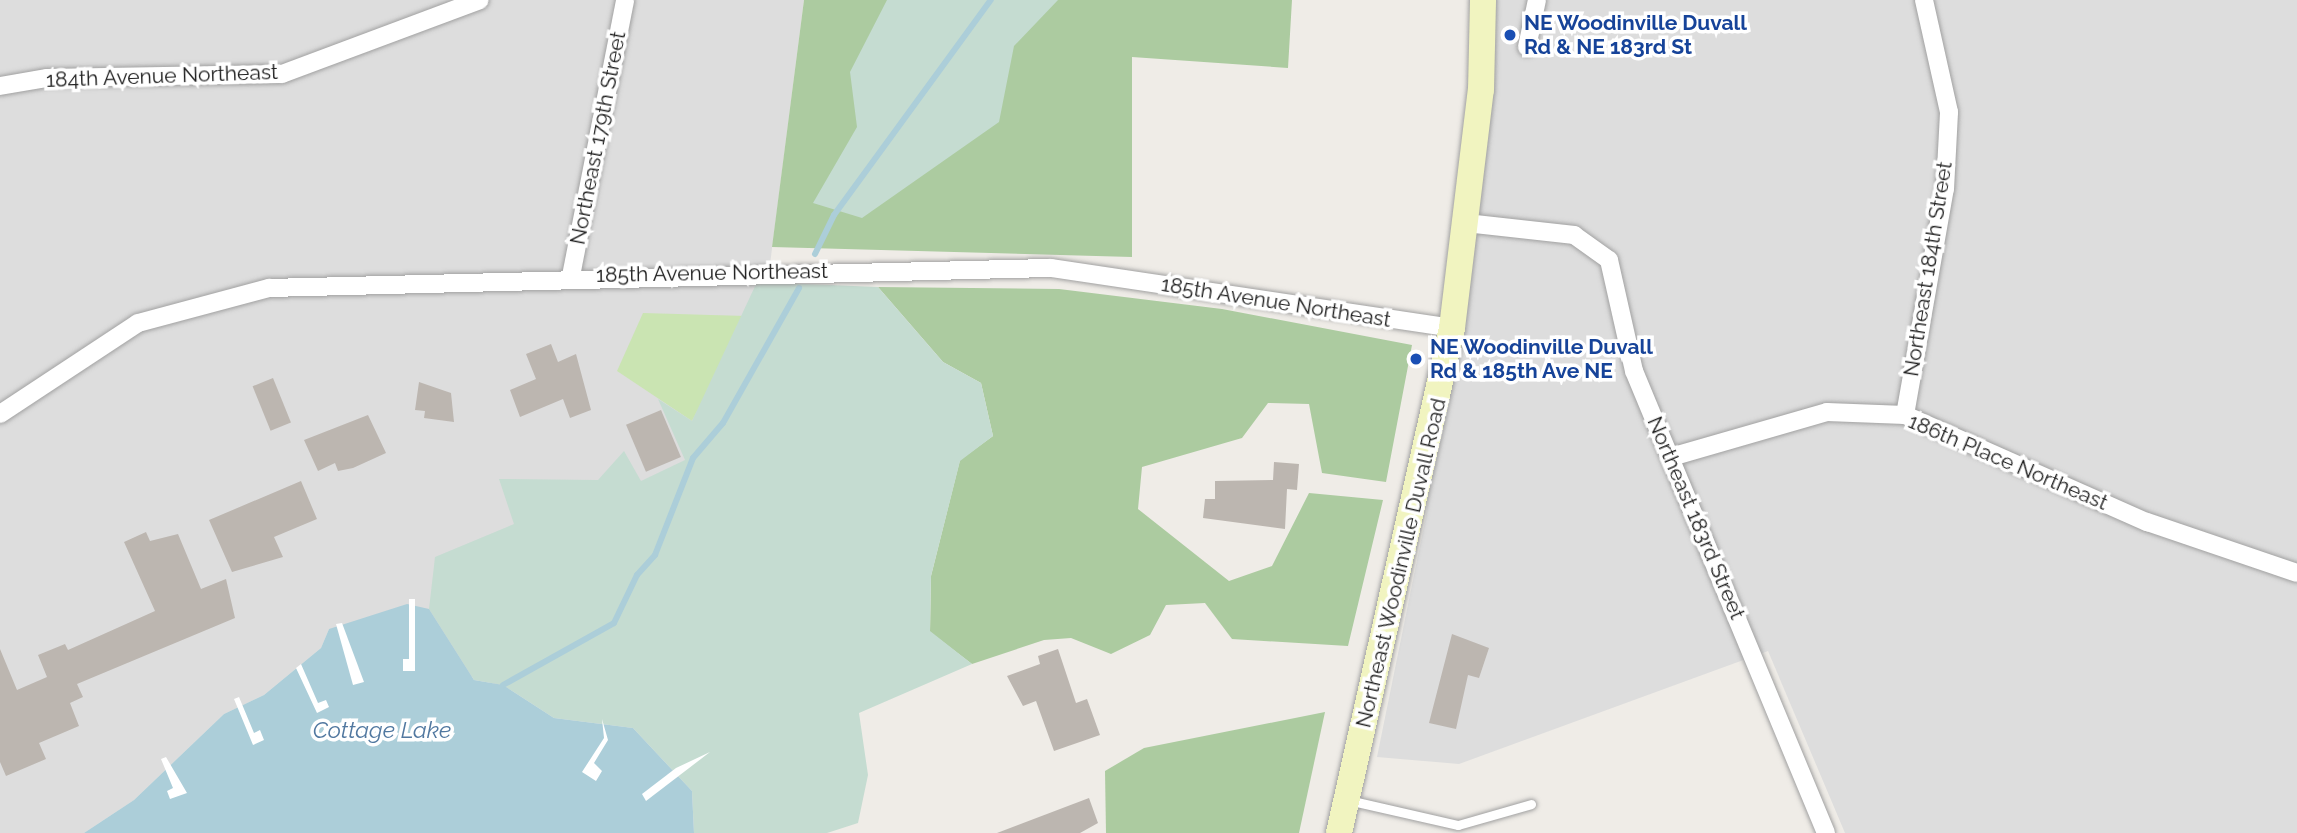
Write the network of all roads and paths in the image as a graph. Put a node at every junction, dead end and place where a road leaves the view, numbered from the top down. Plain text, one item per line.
1 (480, 0) edge
2 (625, 0) edge
3 (1483, 0) edge
4 (1537, 0) edge
5 (1924, 0) edge
6 (1527, 47) dead end
7 (0, 86) edge
8 (1466, 223) junction
9 (571, 276) junction
10 (1452, 328) junction
11 (0, 414) edge
12 (1905, 415) junction
13 (1671, 457) junction
14 (2297, 573) edge
15 (1347, 800) junction
16 (1531, 804) dead end
17 (1339, 833) edge
18 (1826, 833) edge

1 - 7 street, 184th Avenue Northeast
2 - 9 street, Northeast 179th Street
3 - 8 main road, Northeast Woodinville Duvall Road
4 - 6 street
5 - 12 street, Northeast 184th Street
8 - 10 main road, Northeast Woodinville Duvall Road
8 - 13 street, Northeast 183rd Street
9 - 10 street, 185th Avenue Northeast
9 - 11 street, 185th Avenue Northeast
10 - 15 main road, Northeast Woodinville Duvall Road
12 - 13 street, 186th Place Northeast
12 - 14 street, 186th Place Northeast
13 - 18 street, Northeast 183rd Street
15 - 16 lane
15 - 17 main road, Northeast Woodinville Duvall Road

